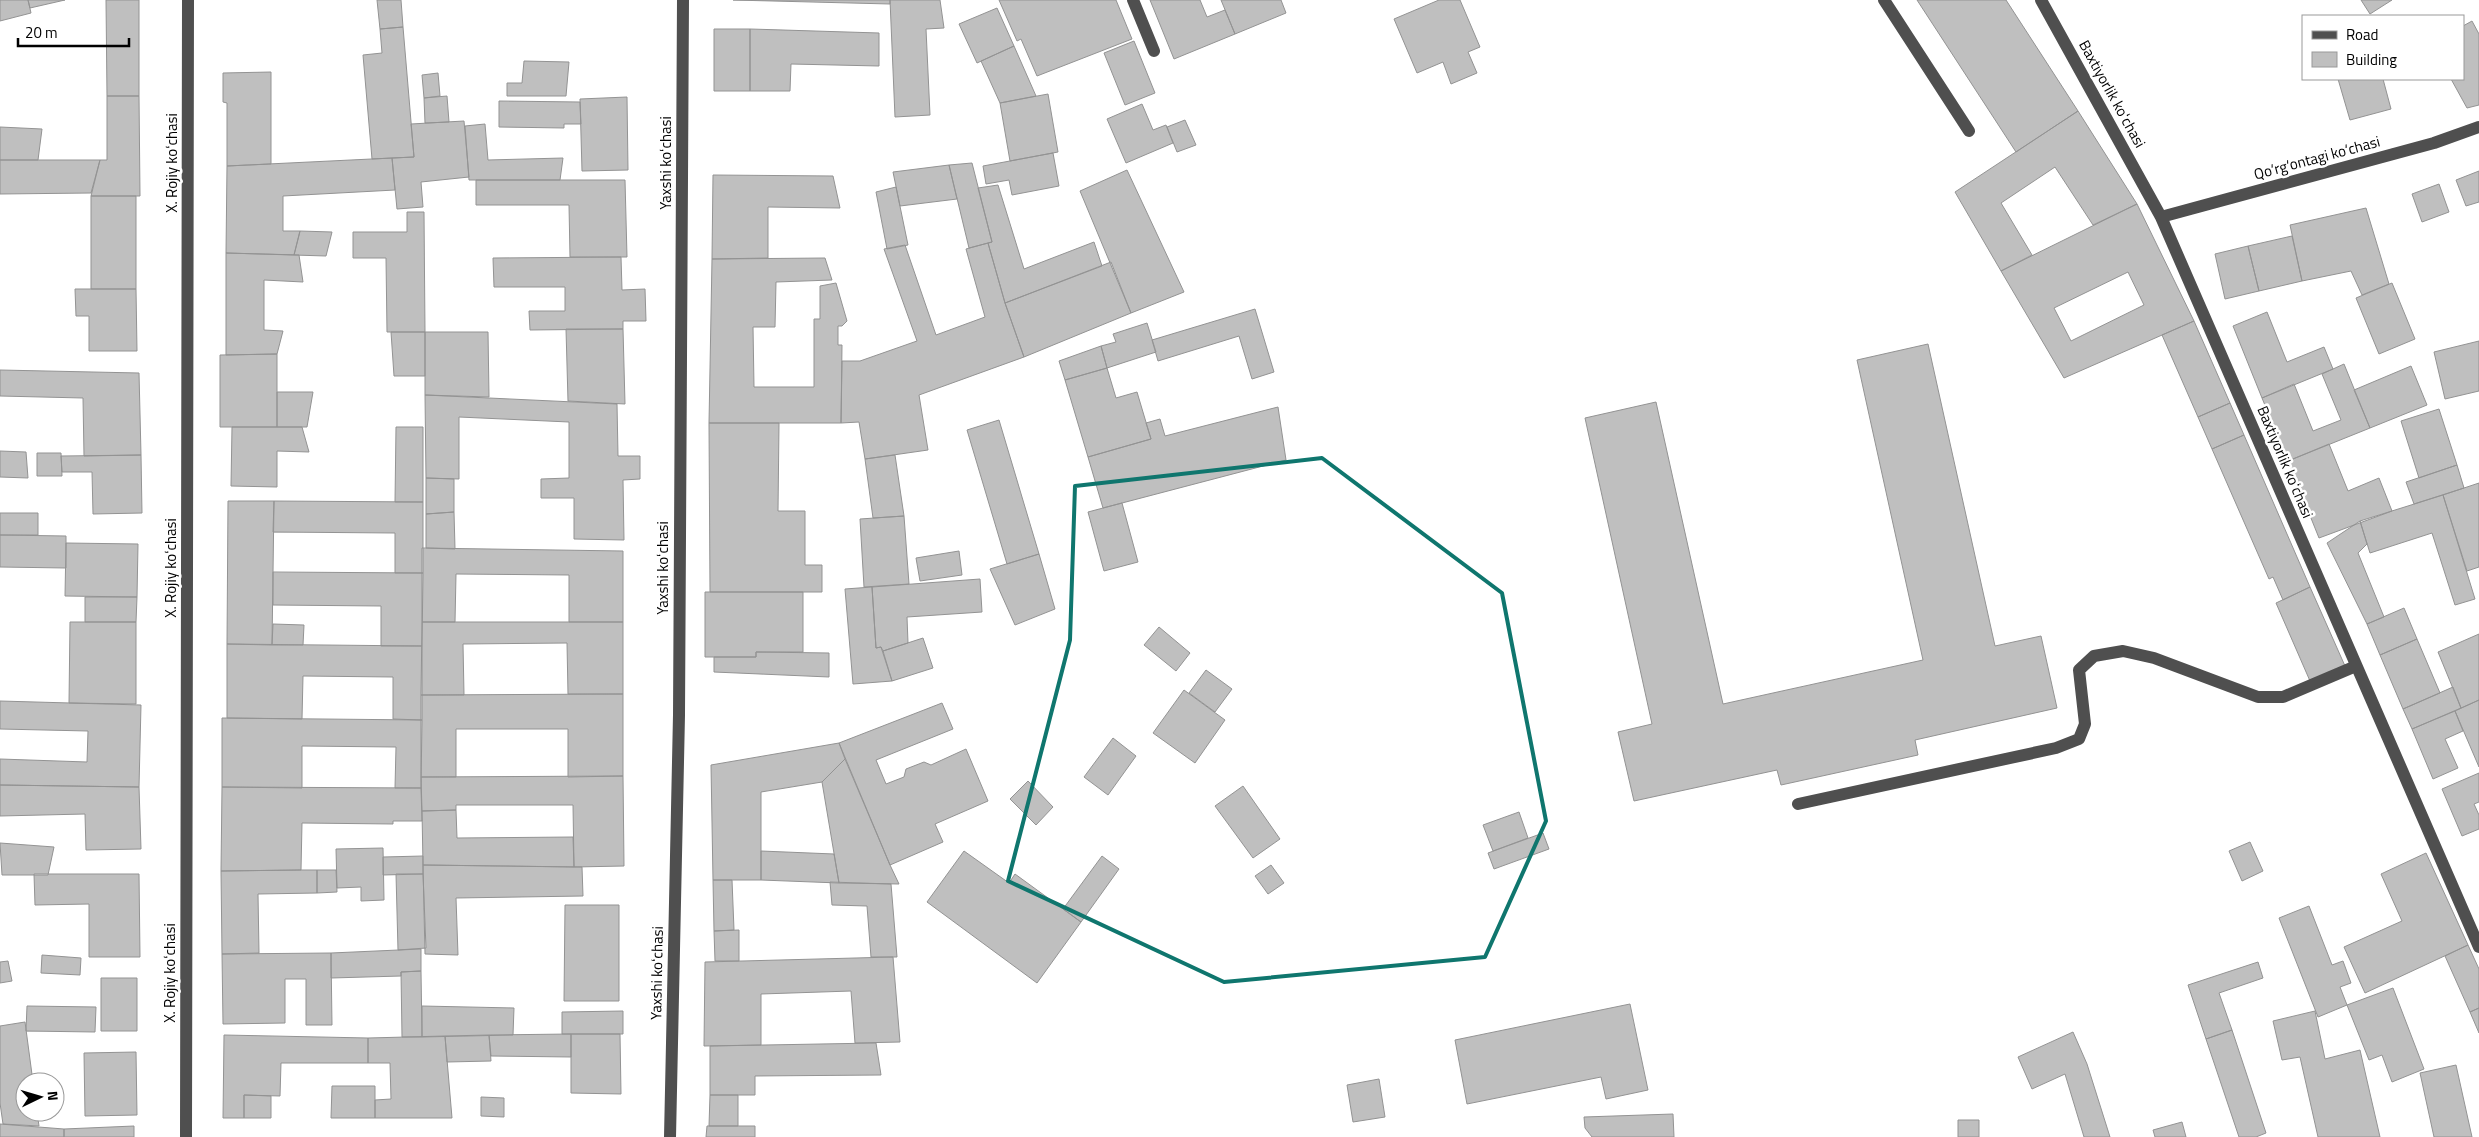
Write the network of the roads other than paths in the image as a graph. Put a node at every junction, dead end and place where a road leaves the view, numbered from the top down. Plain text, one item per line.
1 (188, 0) edge
2 (683, 0) edge
3 (1133, 0) edge
4 (1884, 0) edge
5 (2041, 0) edge
6 (1154, 51) dead end
7 (2479, 126) edge
8 (1969, 131) dead end
9 (2161, 216) junction
10 (2356, 666) junction
11 (1798, 804) dead end
12 (2479, 947) edge
13 (186, 1137) edge
14 (670, 1137) edge

1 - 13 street, X. Rojiy koʻchasi
2 - 14 street, Yaxshi koʻchasi
3 - 6 street
4 - 8 street
5 - 9 street, Baxtiyorlik koʻchasi
7 - 9 street, Qo‘rg‘ontagi ko‘chasi
9 - 10 street, Baxtiyorlik koʻchasi
10 - 11 street
10 - 12 street, Baxtiyorlik koʻchasi

